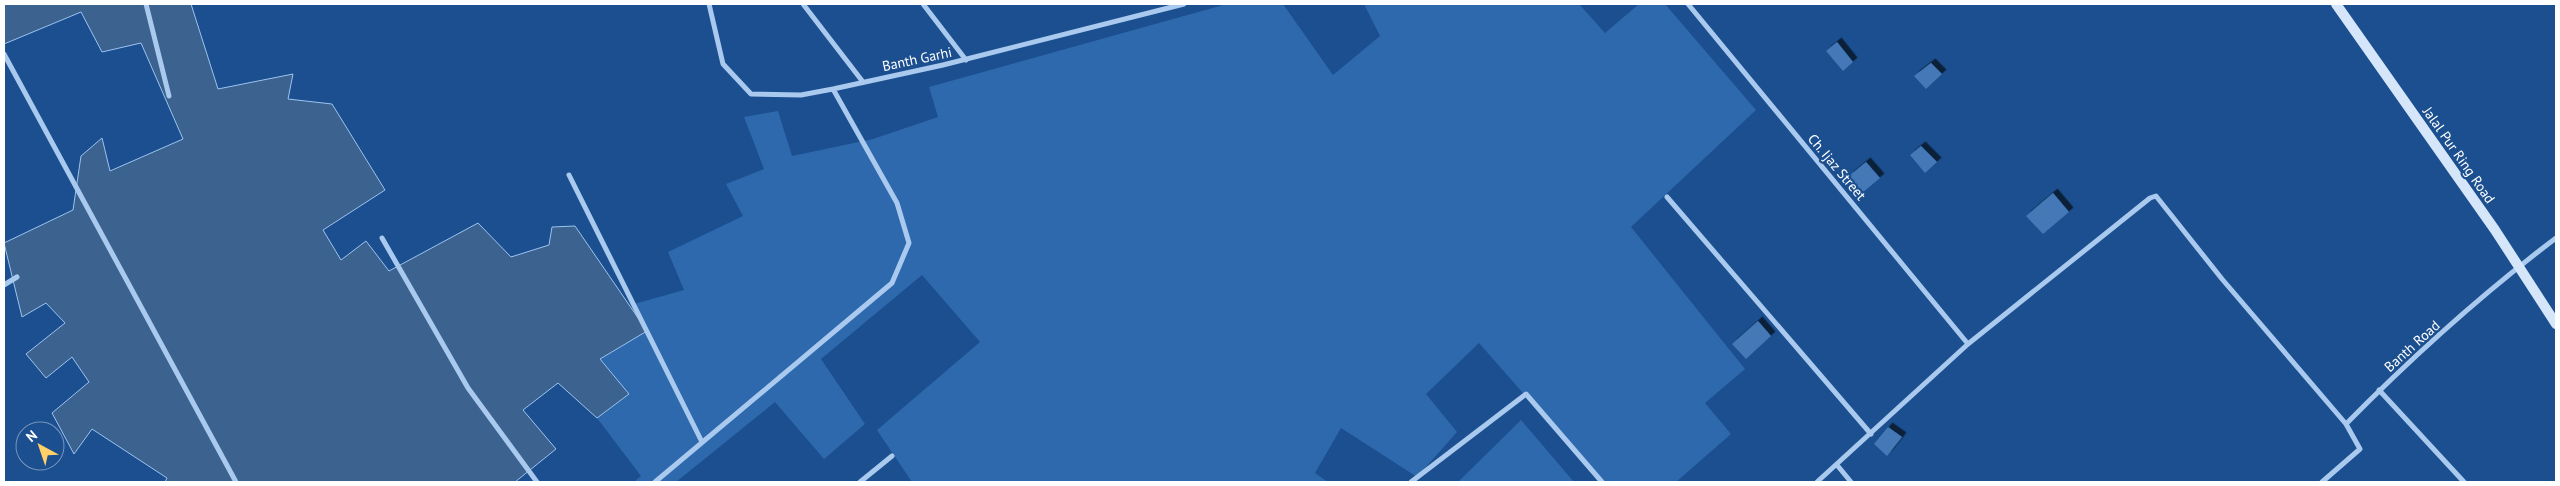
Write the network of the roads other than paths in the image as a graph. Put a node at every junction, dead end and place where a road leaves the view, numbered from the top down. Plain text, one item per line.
1 (146, 4) edge
2 (709, 4) edge
3 (803, 4) edge
4 (923, 4) edge
5 (1184, 4) edge
6 (1688, 4) edge
7 (2336, 4) edge
8 (4, 54) edge
9 (966, 60) junction
10 (863, 82) junction
11 (833, 88) junction
12 (169, 96) dead end
13 (569, 175) dead end
14 (1667, 197) dead end
15 (382, 238) dead end
16 (2556, 238) edge
17 (2519, 266) junction
18 (17, 277) dead end
19 (4, 284) edge
20 (2556, 324) edge
21 (1968, 344) junction
22 (2380, 390) junction
23 (2346, 424) junction
24 (1871, 434) junction
25 (702, 442) junction
26 (892, 456) dead end
27 (1837, 465) junction
28 (236, 482) edge
29 (536, 482) edge
30 (655, 482) edge
31 (860, 482) edge
32 (1411, 482) edge
33 (1602, 482) edge
34 (1817, 482) edge
35 (1851, 482) edge
36 (2322, 482) edge
37 (2464, 482) edge

1 - 12 street
2 - 11 street, Banth Garhi
3 - 10 street
4 - 9 street
5 - 9 street, Banth Garhi
6 - 21 street, Ch. Ijaz Street
7 - 17 main road, Jalal Pur Ring Road
8 - 28 street
9 - 10 street, Banth Garhi
10 - 11 street, Banth Garhi
11 - 25 street
13 - 25 street
14 - 24 street
15 - 29 street
16 - 17 street, Banth Road
17 - 20 main road, Jalal Pur Ring Road
17 - 22 street, Banth Road
18 - 19 street
21 - 23 street
21 - 24 street
22 - 23 street, Banth Road
22 - 37 street
23 - 36 street
24 - 27 street
25 - 30 street
26 - 31 street
27 - 34 street
27 - 35 street
32 - 33 street

